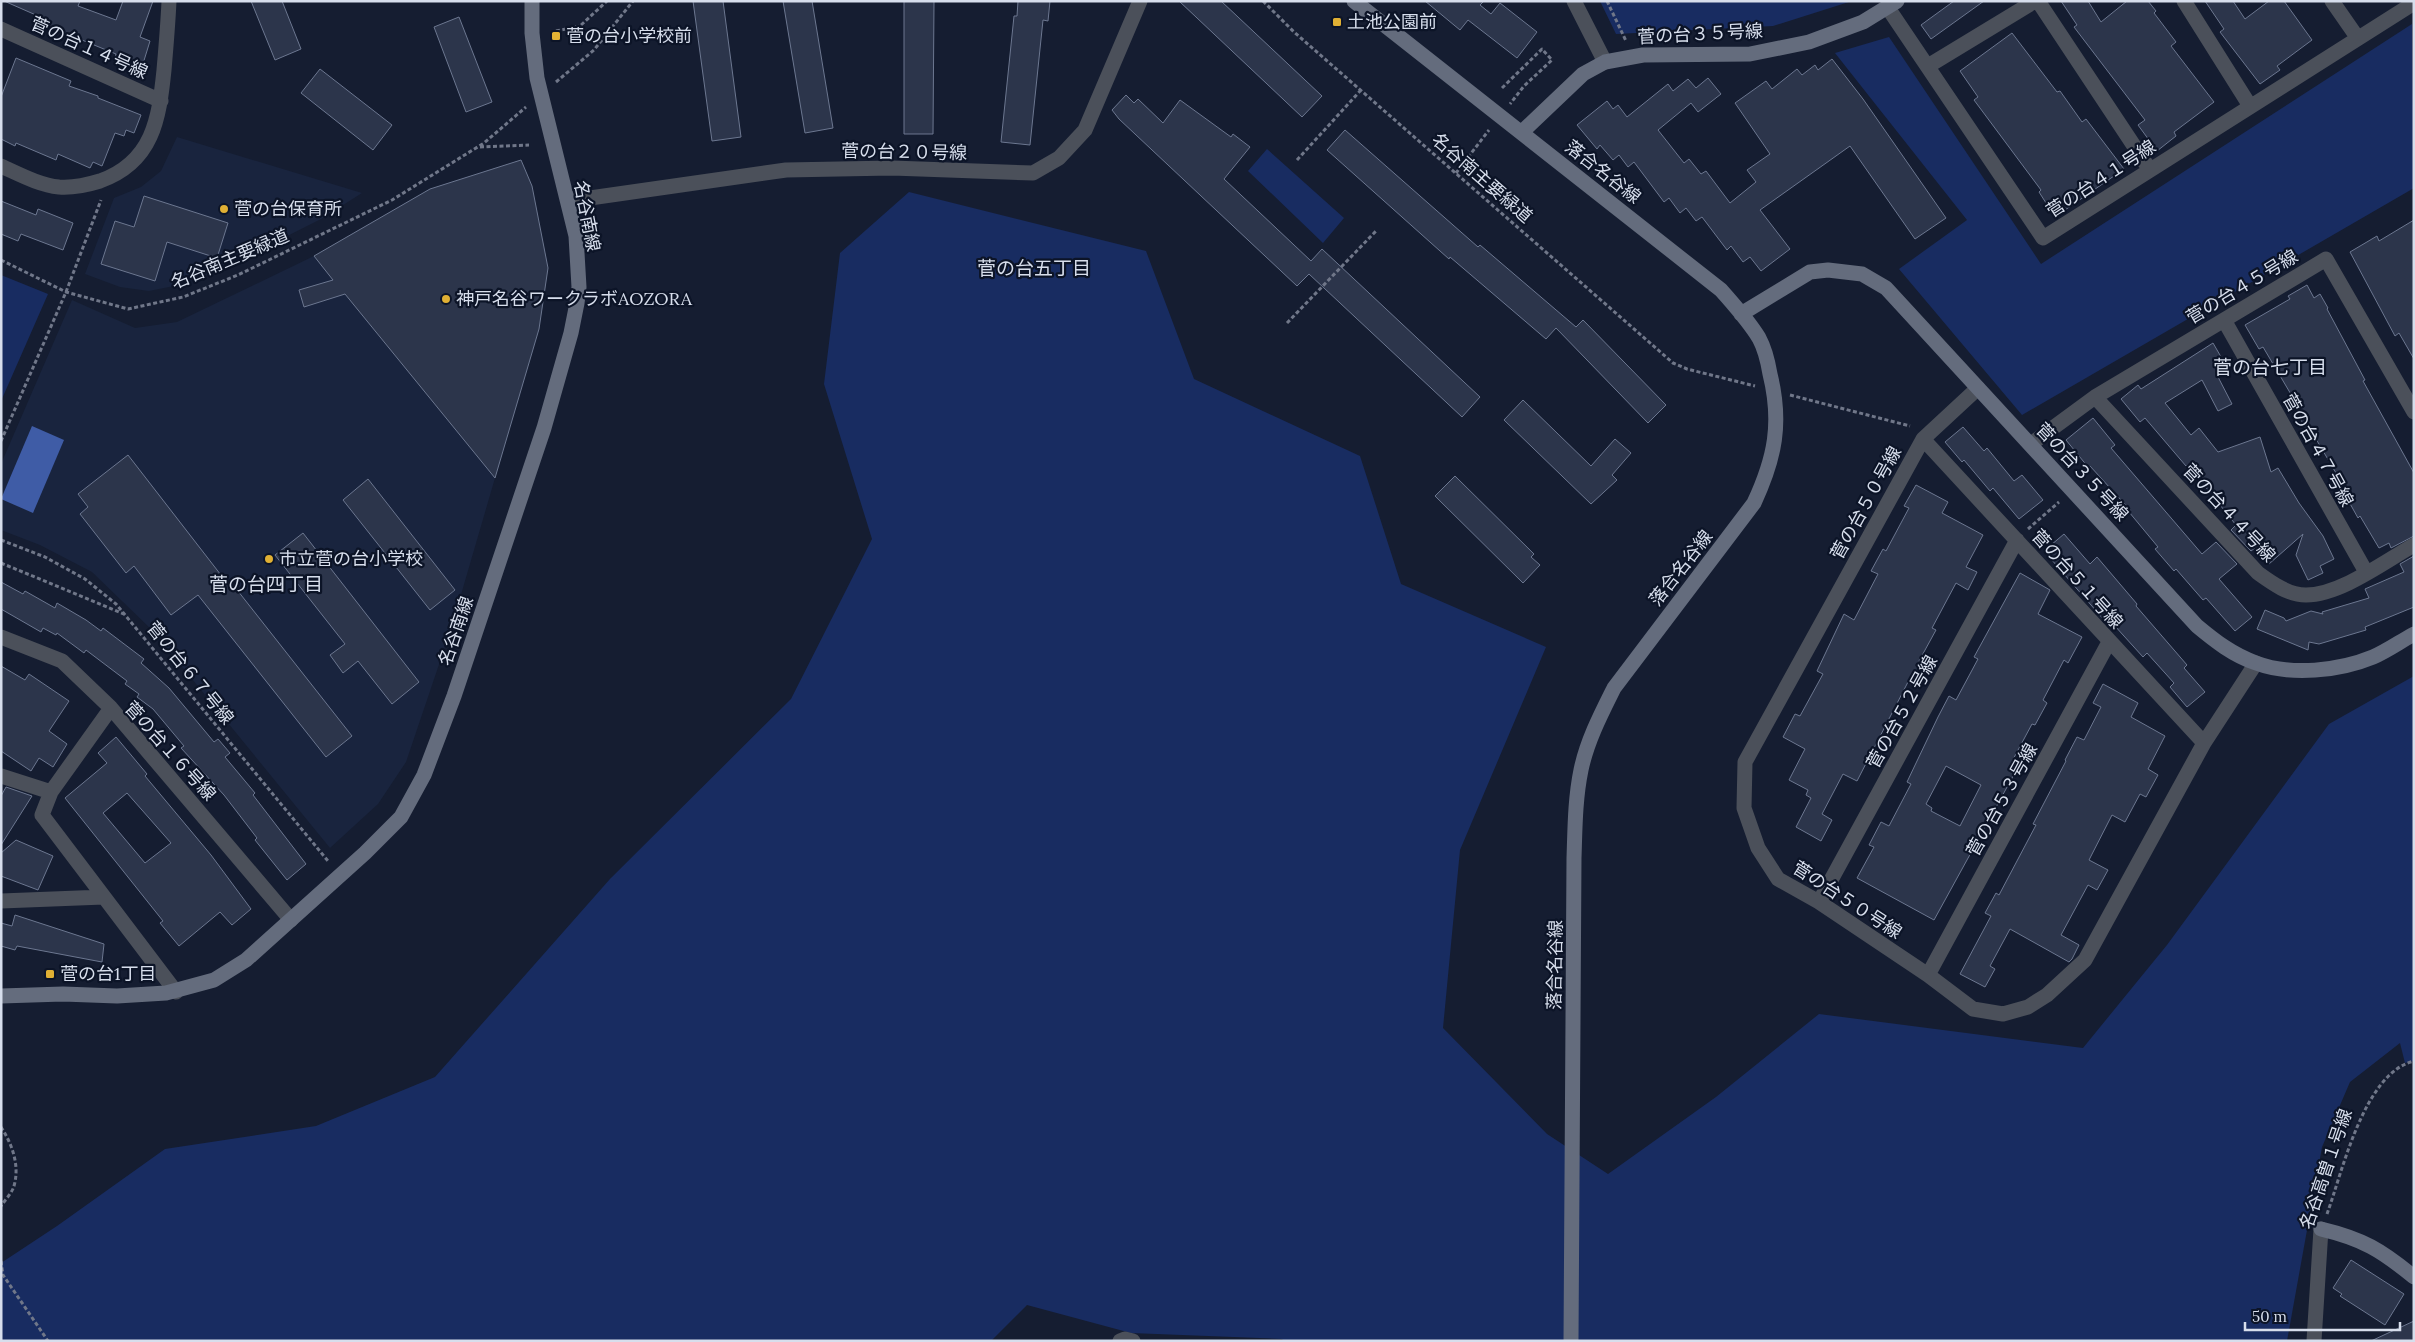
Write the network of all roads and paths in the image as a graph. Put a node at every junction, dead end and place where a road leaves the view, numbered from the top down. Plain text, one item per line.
1 (169, 1) edge
2 (532, 1) edge
3 (606, 1) edge
4 (625, 1) edge
5 (1140, 1) edge
6 (1263, 1) edge
7 (1354, 1) edge
8 (1574, 1) edge
9 (1607, 1) edge
10 (2036, 1) edge
11 (2184, 1) edge
12 (2332, 1) edge
13 (633, 2) edge
14 (2414, 3) edge
15 (1893, 4) edge
16 (1, 29) edge
17 (556, 31) dead end
18 (2357, 37) junction
19 (594, 50) dead end
20 (1633, 57) junction
21 (1605, 62) junction
22 (1928, 66) junction
23 (1524, 86) dead end
24 (1502, 88) dead end
25 (1361, 90) junction
26 (161, 101) junction
27 (2250, 106) junction
28 (1522, 132) junction
29 (484, 143) dead end
30 (529, 145) dead end
31 (478, 147) junction
32 (1468, 158) dead end
33 (1297, 160) dead end
34 (1, 166) edge
35 (2150, 170) junction
36 (1456, 173) junction
37 (102, 199) dead end
38 (569, 201) junction
39 (1376, 230) dead end
40 (1, 260) edge
41 (66, 292) junction
42 (1742, 314) junction
43 (2224, 320) junction
44 (1287, 323) dead end
45 (1687, 369) dead end
46 (1978, 388) junction
47 (2095, 397) junction
48 (1852, 411) dead end
49 (2414, 412) edge
50 (1923, 439) junction
51 (1, 441) edge
52 (2030, 444) junction
53 (2072, 489) junction
54 (1, 540) edge
55 (2017, 540) junction
56 (2414, 546) edge
57 (1, 562) edge
58 (2366, 572) junction
59 (124, 614) junction
60 (2414, 634) edge
61 (1, 637) edge
62 (2109, 642) junction
63 (2256, 663) junction
64 (111, 708) junction
65 (2204, 743) junction
66 (1, 776) edge
67 (51, 792) junction
68 (328, 861) dead end
69 (104, 897) junction
70 (1, 901) edge
71 (1819, 902) junction
72 (291, 920) junction
73 (1928, 975) junction
74 (176, 992) junction
75 (1, 996) edge
76 (2414, 1061) edge
77 (1, 1127) edge
78 (1, 1206) edge
79 (2321, 1229) junction
80 (1, 1261) edge
81 (2414, 1276) edge
82 (48, 1341) edge
83 (1120, 1341) edge
84 (1133, 1341) edge
85 (1572, 1341) edge
86 (2314, 1341) edge

1 - 26 street
2 - 38 street, 名谷南線
3 - 17 path
4 - 13 path
5 - 38 street, 菅の台２０号線
6 - 25 path, 名谷南主要緑道
7 - 28 street, 落合名谷線
8 - 21 street
9 - 20 path
10 - 22 street
10 - 35 street
11 - 27 street
12 - 18 street
13 - 19 path
14 - 18 street, 菅の台４１号線
15 - 20 street, 菅の台３５号線
15 - 22 street, 菅の台４１号線
16 - 26 street, 菅の台１４号線
18 - 27 street, 菅の台４１号線
20 - 21 street, 菅の台３５号線
21 - 28 street, 菅の台３５号線
22 - 35 street, 菅の台４１号線
23 - 24 path
25 - 33 path
25 - 36 path, 名谷南主要緑道
26 - 34 street
27 - 35 street, 菅の台４１号線
28 - 42 street, 落合名谷線
29 - 31 path, 名谷南主要緑道
30 - 31 path
31 - 41 path, 名谷南主要緑道
32 - 36 path
36 - 45 path, 名谷南主要緑道
37 - 41 path
38 - 72 street, 名谷南線
39 - 44 path
40 - 41 path, 名谷南主要緑道
41 - 51 path
42 - 46 street, 菅の台３５号線
42 - 85 street, 落合名谷線
43 - 47 street, 菅の台４５号線
43 - 49 street, 菅の台４５号線
43 - 58 street, 菅の台４７号線
46 - 50 street, 菅の台５０号線
46 - 52 street, 菅の台３５号線
47 - 52 street, 菅の台４５号線
47 - 58 street, 菅の台４４号線
48 - 50 path
50 - 55 street, 菅の台５１号線
50 - 71 street, 菅の台５０号線
52 - 53 street, 菅の台３５号線
53 - 55 path
53 - 63 street, 菅の台３５号線
54 - 59 path, 菅の台６７号線
55 - 62 street, 菅の台５１号線
55 - 71 street, 菅の台５２号線
56 - 58 street, 菅の台４４号線
57 - 59 path
59 - 68 path, 菅の台６７号線
60 - 63 street, 菅の台３５号線
61 - 64 street
62 - 65 street, 菅の台５１号線
62 - 73 street, 菅の台５３号線
63 - 65 street, 菅の台５０号線
64 - 67 street, 菅の台１６号線
64 - 72 street, 菅の台１６号線
65 - 73 street, 菅の台５０号線
66 - 67 street
67 - 69 street, 菅の台１６号線
69 - 70 street
69 - 74 street, 菅の台１６号線
71 - 73 street, 菅の台５０号線
72 - 74 street, 名谷南線
74 - 75 street, 名谷南線
76 - 79 path, 名谷高曽１号線
77 - 78 path
79 - 81 street
79 - 86 street, 名谷高曽１号線
80 - 82 path
83 - 84 street

